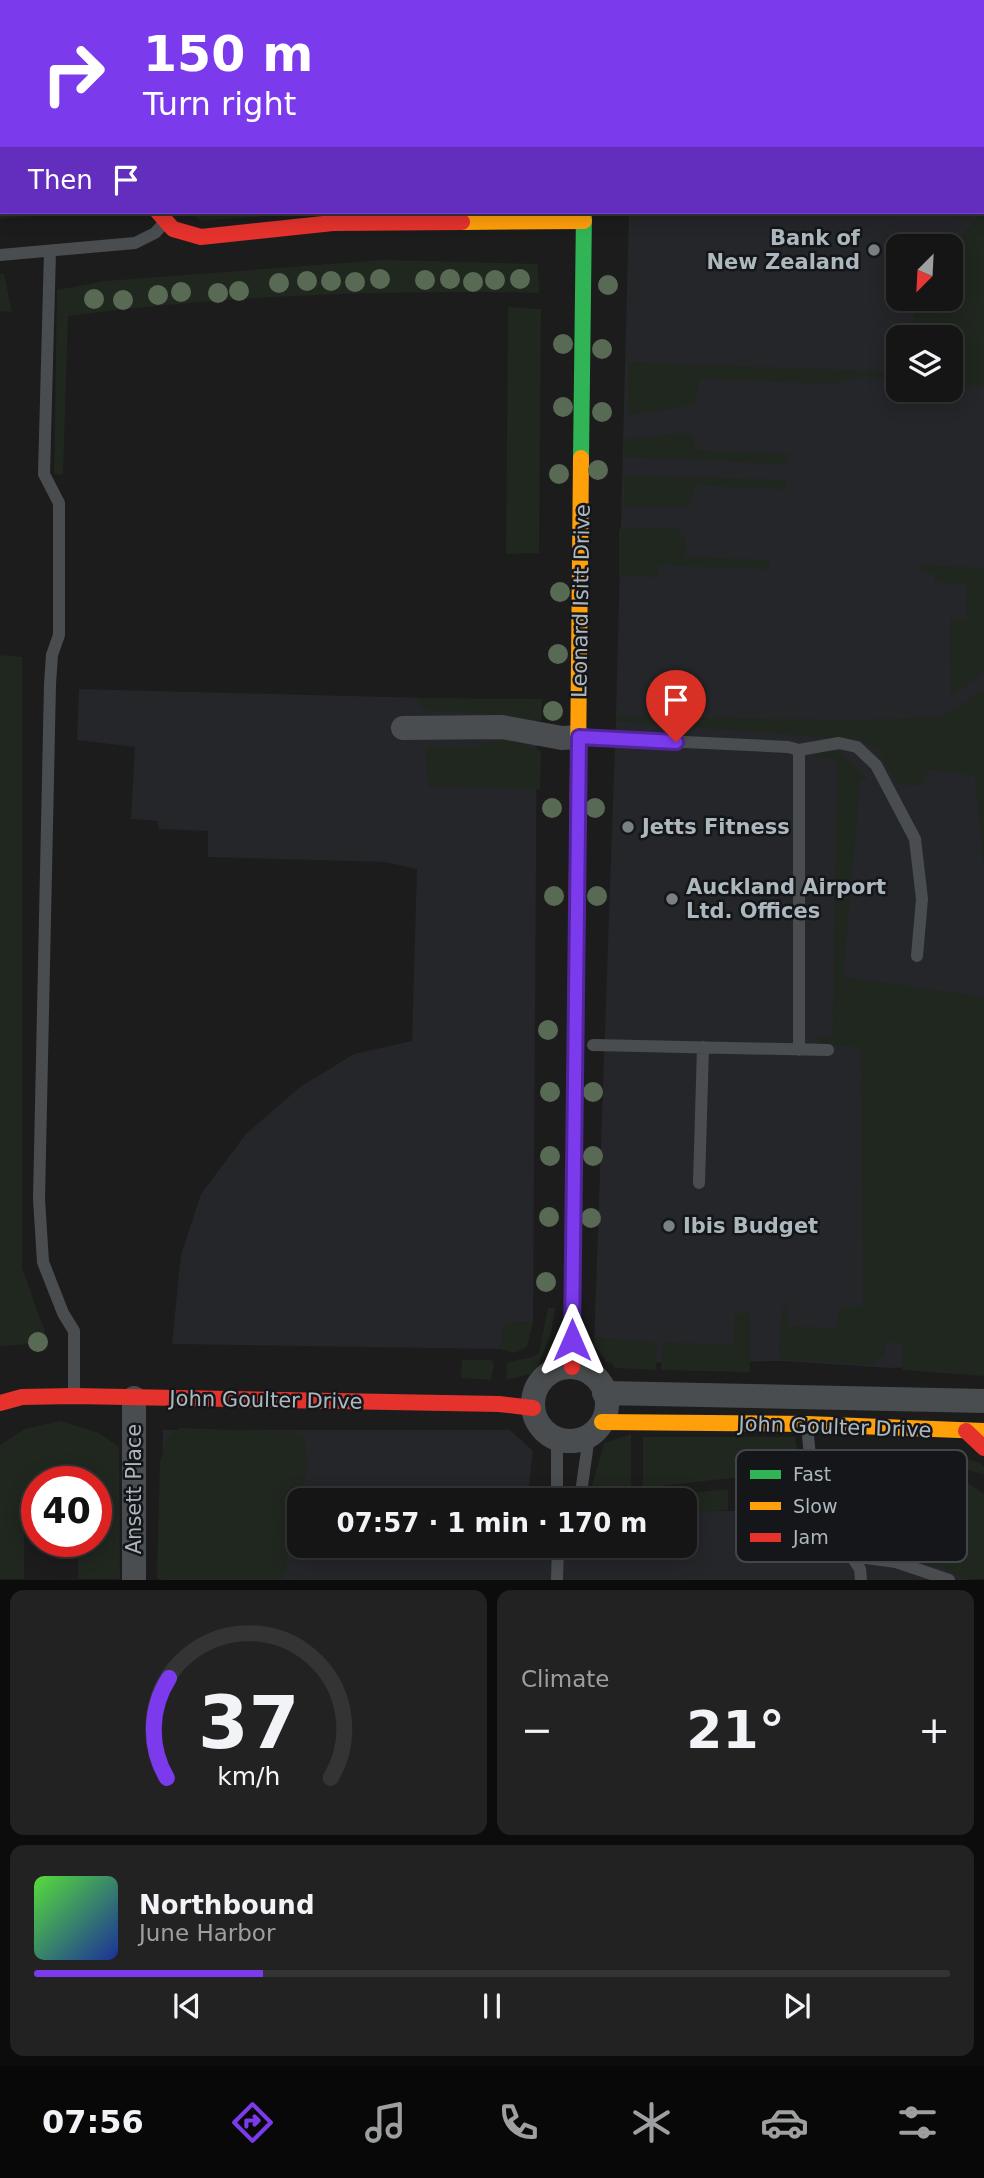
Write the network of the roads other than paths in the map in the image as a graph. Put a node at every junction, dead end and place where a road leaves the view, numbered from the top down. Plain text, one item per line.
1 (584, 216) edge
2 (162, 217) edge
3 (50, 250) junction
4 (0, 255) edge
5 (403, 728) dead end
6 (579, 737) junction
7 (799, 750) junction
8 (917, 956) dead end
9 (593, 1045) dead end
10 (703, 1047) junction
11 (799, 1050) junction
12 (828, 1050) dead end
13 (699, 1183) dead end
14 (572, 1367) junction
15 (604, 1393) junction
16 (74, 1396) junction
17 (134, 1398) junction
18 (984, 1401) edge
19 (0, 1404) edge
20 (533, 1408) junction
21 (807, 1424) junction
22 (595, 1429) junction
23 (966, 1431) junction
24 (984, 1431) edge
25 (557, 1438) junction
26 (984, 1448) edge
27 (809, 1450) edge
28 (557, 1488) edge
29 (583, 1488) edge
30 (558, 1558) edge
31 (856, 1562) edge
32 (895, 1562) edge
33 (134, 1580) edge
34 (557, 1580) edge
35 (861, 1580) edge
36 (950, 1580) edge

1 - 2 street
1 - 6 street, Leonard Isitt Drive
2 - 3 lane
3 - 4 lane
3 - 16 lane
5 - 6 street
6 - 7 lane
6 - 14 street, Leonard Isitt Drive
7 - 8 lane
7 - 11 lane
9 - 10 lane
10 - 11 lane
10 - 13 lane
11 - 12 lane
14 - 15 street
14 - 20 street
15 - 18 street, John Goulter Drive
15 - 22 street
16 - 17 street, John Goulter Drive
16 - 19 street, John Goulter Drive
17 - 20 street, John Goulter Drive
17 - 33 street, Ansett Place
20 - 25 street
21 - 22 street, John Goulter Drive
21 - 23 street, John Goulter Drive
21 - 27 lane
22 - 25 street
22 - 29 lane
23 - 24 street, John Goulter Drive
23 - 26 street
25 - 28 lane
30 - 34 lane
31 - 35 lane
32 - 36 lane

